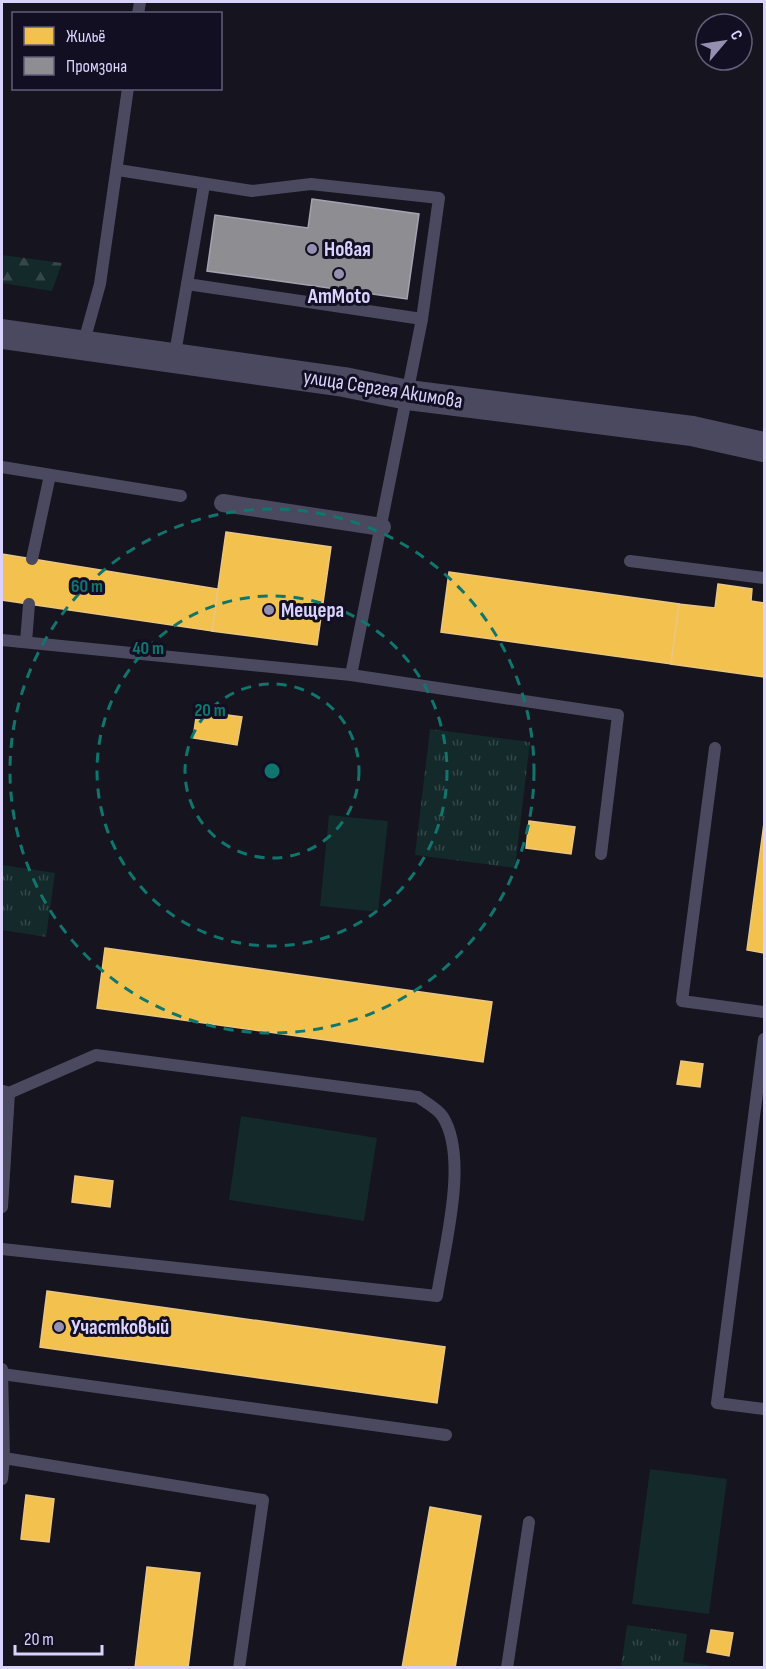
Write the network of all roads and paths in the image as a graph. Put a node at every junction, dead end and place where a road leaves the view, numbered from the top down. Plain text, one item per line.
1 (128, 90) edge
2 (118, 170) junction
3 (204, 185) junction
4 (187, 284) junction
5 (422, 319) junction
6 (2, 334) edge
7 (83, 345) junction
8 (174, 359) junction
9 (408, 394) junction
10 (765, 447) edge
11 (2, 467) edge
12 (50, 474) junction
13 (180, 496) dead end
14 (223, 503) dead end
15 (382, 527) junction
16 (32, 559) dead end
17 (630, 561) dead end
18 (765, 578) edge
19 (29, 604) dead end
20 (2, 640) edge
21 (26, 642) junction
22 (351, 675) junction
23 (715, 748) dead end
24 (601, 854) dead end
25 (765, 1012) edge
26 (765, 1039) edge
27 (5, 1092) edge
28 (2, 1207) edge
29 (2, 1249) edge
30 (2, 1369) edge
31 (2, 1374) edge
32 (765, 1409) edge
33 (446, 1435) dead end
34 (4, 1458) junction
35 (2, 1479) edge
36 (529, 1522) dead end
37 (239, 1668) edge
38 (507, 1668) edge

1 - 2 lane
2 - 3 lane
2 - 7 lane
3 - 4 lane
3 - 5 lane
4 - 5 lane
4 - 8 lane
5 - 9 lane
6 - 7 street, улица Сергея Акимова
7 - 8 street, улица Сергея Акимова
8 - 9 street, улица Сергея Акимова
9 - 10 street, улица Сергея Акимова
9 - 15 lane
11 - 12 lane
12 - 13 lane
12 - 16 lane
14 - 15 street
15 - 22 lane
17 - 18 lane
19 - 21 lane
20 - 21 lane
21 - 22 lane
22 - 24 lane
23 - 25 lane
26 - 32 lane
27 - 28 lane
27 - 29 lane
30 - 31 lane
31 - 33 lane
31 - 34 lane
34 - 35 lane
34 - 37 lane
36 - 38 lane

